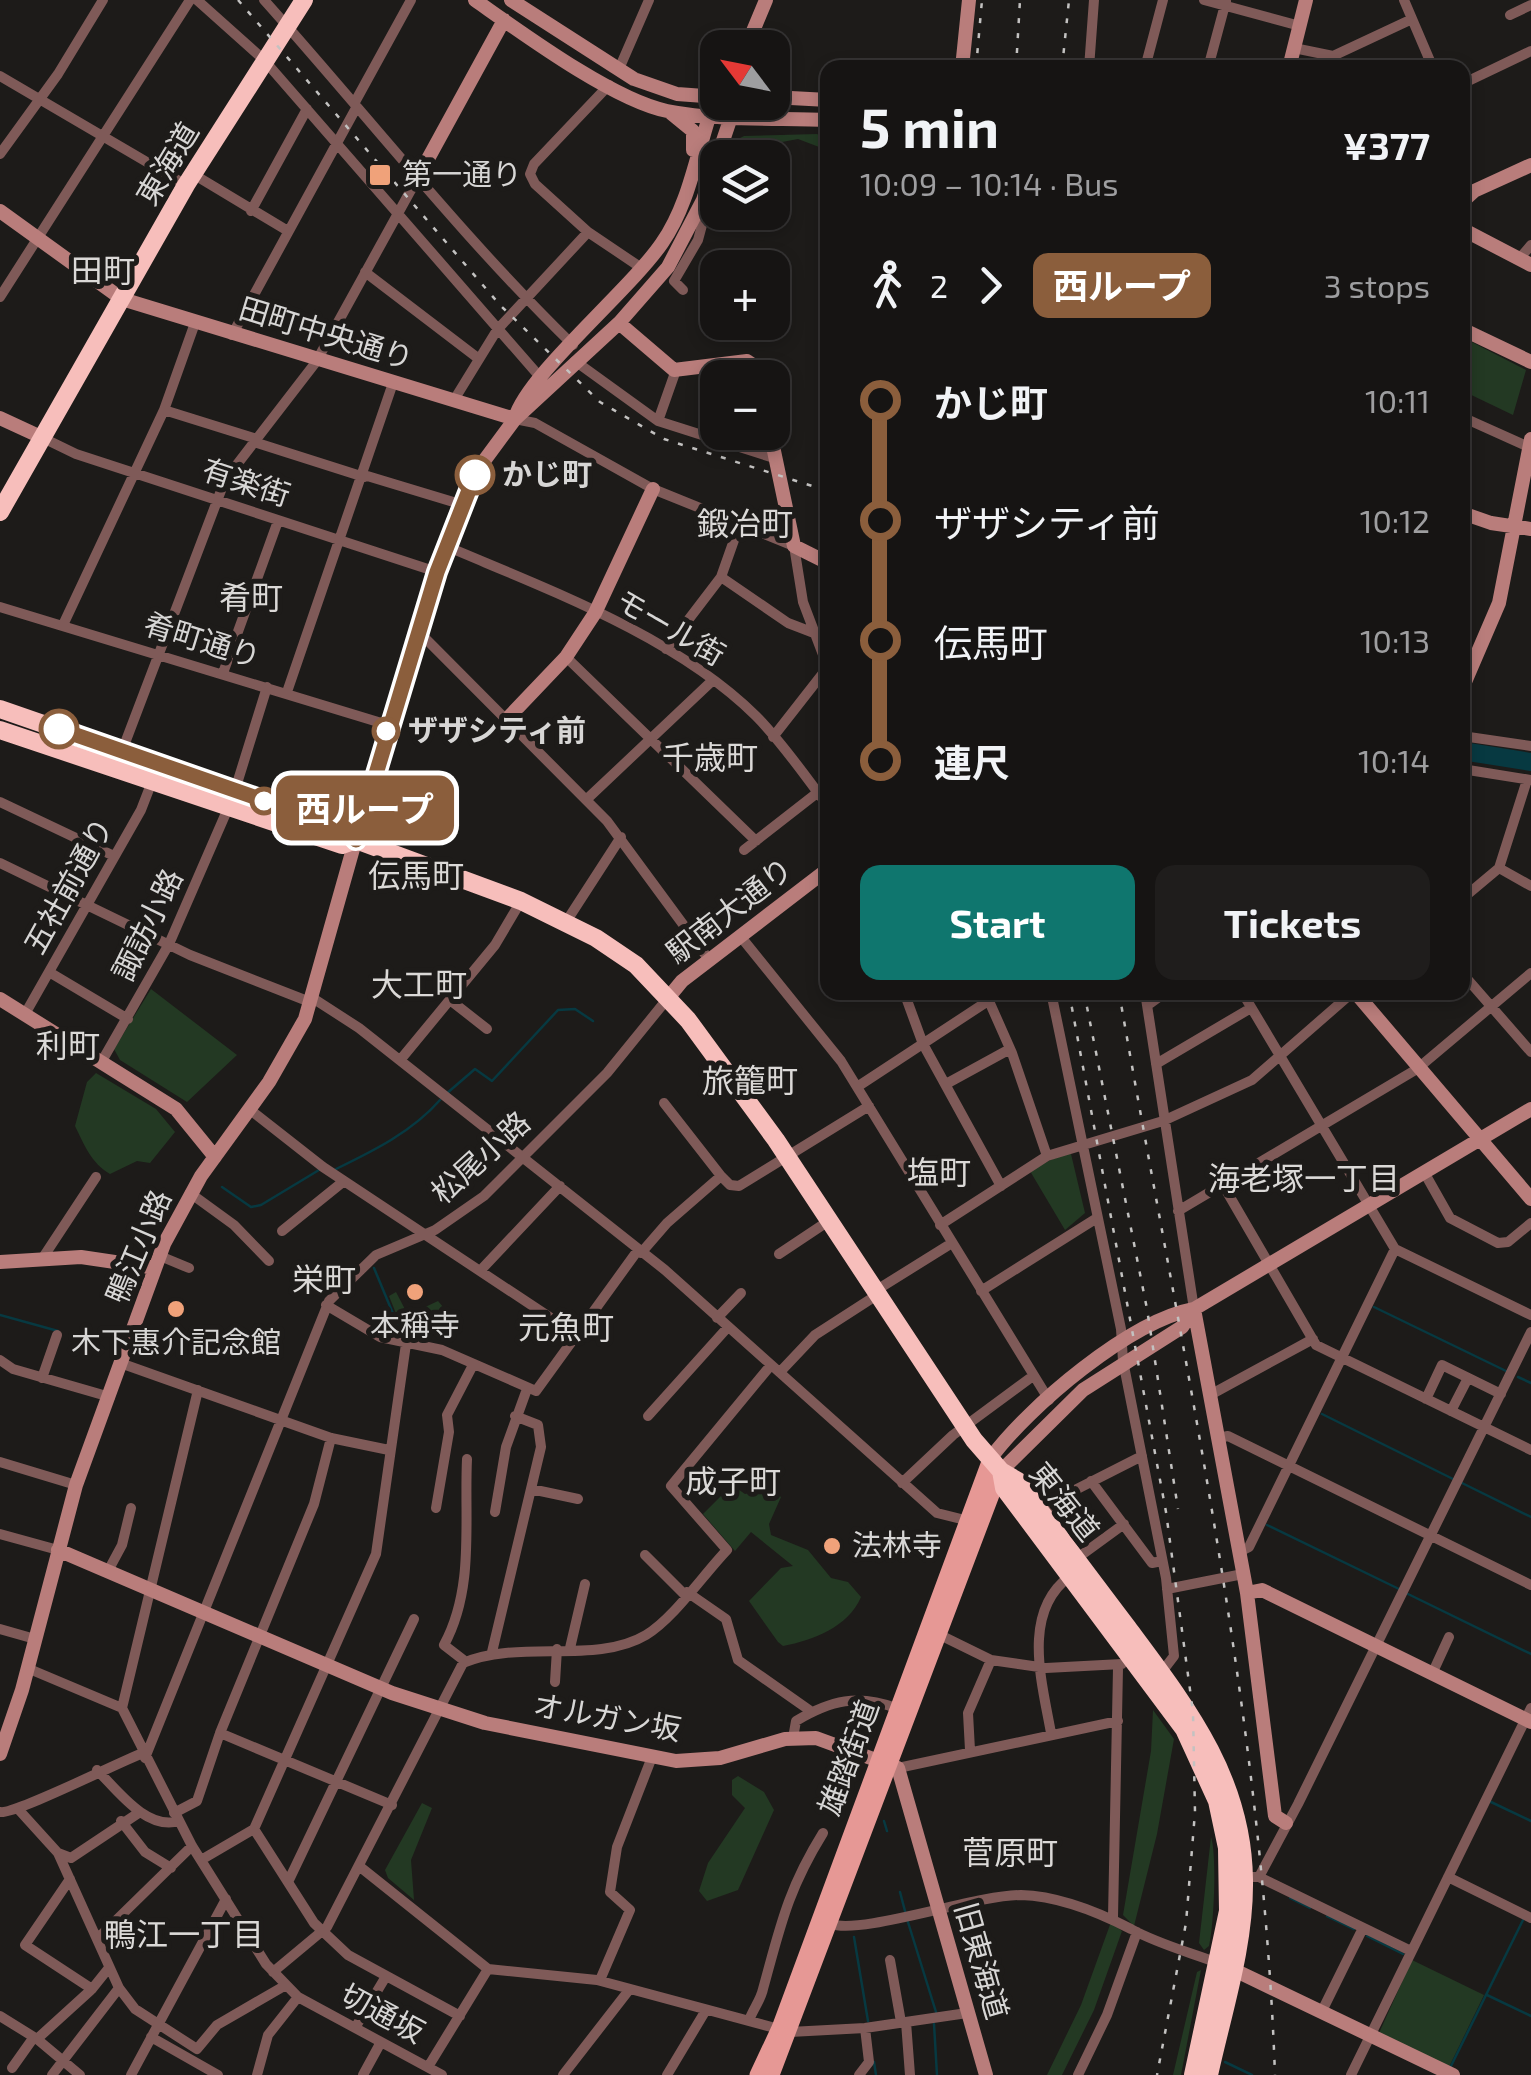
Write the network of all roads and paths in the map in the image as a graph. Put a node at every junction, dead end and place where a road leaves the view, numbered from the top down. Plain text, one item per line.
1 (103, 0) edge
2 (194, 0) edge
3 (264, 0) edge
4 (304, 0) edge
5 (411, 0) edge
6 (475, 0) edge
7 (513, 0) edge
8 (649, 0) edge
9 (766, 0) edge
10 (969, 0) edge
11 (1094, 0) edge
12 (1163, 0) edge
13 (1204, 0) edge
14 (1306, 0) edge
15 (1404, 0) edge
16 (1226, 3) edge
17 (1531, 6) edge
18 (1510, 15) dead end
19 (504, 20) junction
20 (1410, 20) junction
21 (287, 26) junction
22 (1300, 26) junction
23 (754, 30) edge
24 (1294, 48) junction
25 (1531, 51) edge
26 (266, 58) junction
27 (963, 60) edge
28 (1090, 60) edge
29 (1147, 60) edge
30 (1210, 60) edge
31 (1291, 60) edge
32 (1428, 60) edge
33 (618, 69) junction
34 (0, 76) edge
35 (1470, 80) edge
36 (609, 84) junction
37 (790, 98) edge
38 (39, 100) junction
39 (820, 100) edge
40 (700, 101) edge
41 (355, 106) junction
42 (307, 109) junction
43 (700, 109) edge
44 (670, 112) junction
45 (790, 115) edge
46 (820, 119) edge
47 (717, 120) edge
48 (717, 120) edge
49 (102, 136) junction
50 (334, 142) junction
51 (0, 154) edge
52 (1531, 165) edge
53 (189, 179) junction
54 (417, 179) junction
55 (1470, 195) edge
56 (700, 207) edge
57 (0, 210) edge
58 (251, 210) junction
59 (396, 214) junction
60 (678, 214) junction
61 (701, 230) edge
62 (288, 231) junction
63 (588, 232) junction
64 (670, 232) junction
65 (1470, 234) edge
66 (38, 238) junction
67 (1531, 245) edge
68 (1525, 262) edge
69 (643, 270) junction
70 (365, 272) junction
71 (679, 284) joint
72 (652, 287) junction
73 (0, 297) edge
74 (122, 299) junction
75 (527, 301) junction
76 (195, 323) junction
77 (619, 323) junction
78 (497, 330) junction
79 (1470, 333) edge
80 (232, 336) junction
81 (572, 350) junction
82 (479, 359) junction
83 (316, 362) junction
84 (1531, 362) edge
85 (700, 367) edge
86 (676, 370) junction
87 (540, 377) junction
88 (392, 383) junction
89 (454, 400) junction
90 (164, 410) junction
91 (0, 418) edge
92 (514, 419) junction
93 (658, 421) junction
94 (1470, 421) edge
95 (41, 437) junction
96 (255, 440) junction
97 (773, 450) edge
98 (1530, 453) edge
99 (774, 458) junction
100 (136, 472) junction
101 (365, 472) junction
102 (653, 489) junction
103 (215, 500) junction
104 (460, 504) junction
105 (0, 512) edge
106 (1470, 515) edge
107 (278, 521) junction
108 (739, 526) junction
109 (1523, 528) edge
110 (342, 541) junction
111 (446, 546) junction
112 (794, 546) junction
113 (820, 559) edge
114 (437, 572) junction
115 (721, 577) junction
116 (0, 607) edge
117 (595, 613) junction
118 (63, 625) junction
119 (419, 632) junction
120 (814, 633) junction
121 (666, 649) junction
122 (820, 649) edge
123 (156, 654) junction
124 (566, 657) junction
125 (1470, 672) edge
126 (223, 673) junction
127 (820, 677) edge
128 (713, 680) junction
129 (267, 687) junction
130 (286, 692) junction
131 (0, 709) edge
132 (508, 718) junction
133 (388, 724) junction
134 (0, 730) edge
135 (773, 737) junction
136 (1470, 737) edge
137 (653, 739) junction
138 (1531, 746) edge
139 (122, 750) junction
140 (1470, 770) edge
141 (153, 779) junction
142 (1529, 780) edge
143 (818, 793) junction
144 (820, 796) edge
145 (232, 798) junction
146 (588, 799) junction
147 (0, 802) edge
148 (620, 837) junction
149 (356, 840) junction
150 (756, 840) junction
151 (744, 850) dead end
152 (114, 856) junction
153 (0, 862) edge
154 (1499, 868) junction
155 (820, 875) edge
156 (1531, 886) edge
157 (1470, 892) edge
158 (521, 901) junction
159 (86, 905) junction
160 (566, 922) junction
161 (741, 937) junction
162 (169, 944) junction
163 (710, 961) junction
164 (49, 972) junction
165 (1531, 973) edge
166 (1470, 983) edge
167 (312, 998) junction
168 (668, 998) junction
169 (0, 999) edge
170 (450, 1000) junction
171 (907, 1000) edge
172 (982, 1000) edge
173 (987, 1000) edge
174 (1053, 1000) edge
175 (1147, 1000) edge
176 (1156, 1000) edge
177 (1246, 1000) edge
178 (1345, 1000) edge
179 (1361, 1000) edge
180 (1148, 1006) junction
181 (1251, 1008) junction
182 (1491, 1008) junction
183 (25, 1014) junction
184 (128, 1019) junction
185 (487, 1029) dead end
186 (923, 1044) junction
187 (1010, 1049) junction
188 (1531, 1052) edge
189 (1282, 1056) junction
190 (400, 1059) junction
191 (102, 1061) junction
192 (1156, 1064) junction
193 (1417, 1069) junction
194 (946, 1084) junction
195 (857, 1087) junction
196 (664, 1103) dead end
197 (869, 1106) junction
198 (250, 1109) junction
199 (1531, 1109) edge
200 (1163, 1122) junction
201 (1320, 1126) junction
202 (1480, 1139) junction
203 (1083, 1145) junction
204 (786, 1154) junction
205 (524, 1156) junction
206 (1047, 1156) junction
207 (215, 1157) junction
208 (1424, 1172) junction
209 (722, 1176) junction
210 (96, 1177) dead end
211 (344, 1181) junction
212 (1223, 1185) junction
213 (560, 1186) junction
214 (1001, 1186) junction
215 (190, 1193) junction
216 (1531, 1199) edge
217 (1368, 1206) junction
218 (1178, 1211) junction
219 (1096, 1218) junction
220 (830, 1220) junction
221 (1531, 1223) edge
222 (940, 1225) junction
223 (282, 1231) dead end
224 (427, 1233) junction
225 (952, 1243) junction
226 (1395, 1249) junction
227 (640, 1251) junction
228 (779, 1254) dead end
229 (42, 1259) junction
230 (269, 1261) dead end
231 (0, 1262) edge
232 (157, 1262) junction
233 (1268, 1265) junction
234 (189, 1268) dead end
235 (480, 1271) junction
236 (981, 1291) junction
237 (876, 1292) junction
238 (741, 1293) dead end
239 (326, 1306) junction
240 (1194, 1310) junction
241 (1531, 1316) edge
242 (717, 1318) junction
243 (728, 1327) junction
244 (1531, 1332) edge
245 (575, 1334) junction
246 (57, 1335) dead end
247 (1312, 1339) junction
248 (406, 1344) junction
249 (1122, 1344) junction
250 (1342, 1358) junction
251 (0, 1360) edge
252 (1123, 1362) junction
253 (123, 1364) junction
254 (473, 1365) junction
255 (776, 1368) junction
256 (1034, 1376) junction
257 (42, 1378) junction
258 (1468, 1378) junction
259 (526, 1389) junction
260 (198, 1390) junction
261 (1500, 1394) junction
262 (1210, 1395) junction
263 (110, 1397) junction
264 (1426, 1399) junction
265 (1049, 1400) junction
266 (1452, 1411) junction
267 (515, 1416) junction
268 (648, 1416) dead end
269 (280, 1422) junction
270 (965, 1426) junction
271 (1484, 1427) junction
272 (331, 1438) junction
273 (1218, 1438) junction
274 (389, 1450) junction
275 (1531, 1450) edge
276 (1142, 1456) junction
277 (467, 1459) dead end
278 (0, 1462) edge
279 (996, 1465) junction
280 (1289, 1466) junction
281 (1091, 1481) junction
282 (902, 1483) junction
283 (76, 1485) junction
284 (532, 1490) junction
285 (578, 1499) dead end
286 (131, 1508) dead end
287 (436, 1508) dead end
288 (495, 1512) dead end
289 (1043, 1515) junction
290 (966, 1520) junction
291 (1124, 1524) junction
292 (0, 1534) edge
293 (1431, 1536) junction
294 (58, 1550) junction
295 (1240, 1552) junction
296 (646, 1555) dead end
297 (1162, 1560) junction
298 (1073, 1568) junction
299 (108, 1571) junction
300 (1244, 1574) junction
301 (585, 1584) dead end
302 (1531, 1585) edge
303 (1168, 1588) junction
304 (150, 1589) junction
305 (686, 1593) junction
306 (1247, 1593) junction
307 (204, 1612) junction
308 (414, 1619) dead end
309 (0, 1629) edge
310 (940, 1635) junction
311 (262, 1637) junction
312 (1450, 1637) dead end
313 (35, 1639) junction
314 (1376, 1646) junction
315 (570, 1648) junction
316 (556, 1649) junction
317 (492, 1652) junction
318 (990, 1660) junction
319 (466, 1662) junction
320 (1125, 1663) junction
321 (325, 1664) junction
322 (1039, 1667) junction
323 (28, 1668) junction
324 (1161, 1673) junction
325 (1432, 1674) junction
326 (555, 1682) dead end
327 (384, 1689) junction
328 (122, 1708) junction
329 (896, 1708) junction
330 (442, 1710) junction
331 (812, 1712) junction
332 (1529, 1717) edge
333 (1118, 1720) junction
334 (1051, 1733) junction
335 (220, 1734) junction
336 (793, 1738) junction
337 (970, 1750) junction
338 (0, 1754) edge
339 (144, 1756) junction
340 (652, 1757) junction
341 (284, 1760) junction
342 (889, 1764) junction
343 (98, 1770) junction
344 (338, 1782) junction
345 (392, 1804) junction
346 (19, 1810) junction
347 (0, 1812) edge
348 (140, 1812) junction
349 (177, 1817) junction
350 (121, 1821) junction
351 (1286, 1823) junction
352 (254, 1829) junction
353 (823, 1834) dead end
354 (192, 1846) junction
355 (58, 1854) junction
356 (201, 1860) junction
357 (359, 1866) junction
358 (171, 1868) junction
359 (1251, 1877) junction
360 (1448, 1878) junction
361 (70, 1879) junction
362 (288, 1882) junction
363 (226, 1899) junction
364 (938, 1908) junction
365 (1114, 1917) junction
366 (1531, 1918) edge
367 (831, 1924) junction
368 (1363, 1928) junction
369 (323, 1932) junction
370 (1137, 1932) junction
371 (98, 1938) junction
372 (1412, 1951) junction
373 (890, 1960) dead end
374 (1226, 1966) junction
375 (108, 1968) junction
376 (488, 1969) junction
377 (274, 1972) junction
378 (385, 1978) junction
379 (600, 1980) junction
380 (286, 1985) junction
381 (119, 1988) junction
382 (92, 1989) junction
383 (629, 1990) junction
384 (298, 1997) junction
385 (706, 2010) junction
386 (1322, 2011) junction
387 (968, 2013) junction
388 (0, 2016) edge
389 (460, 2016) junction
390 (750, 2018) junction
391 (904, 2022) junction
392 (158, 2026) junction
393 (355, 2028) junction
394 (865, 2028) junction
395 (784, 2030) junction
396 (1371, 2035) junction
397 (151, 2037) junction
398 (36, 2038) junction
399 (382, 2042) junction
400 (63, 2061) junction
401 (12, 2068) dead end
402 (424, 2070) edge
403 (52, 2075) edge
404 (80, 2075) edge
405 (131, 2075) edge
406 (218, 2075) edge
407 (256, 2075) edge
408 (363, 2075) edge
409 (442, 2075) edge
410 (563, 2075) edge
411 (667, 2075) edge
412 (756, 2075) edge
413 (772, 2075) edge
414 (859, 2075) edge
415 (910, 2075) edge
416 (986, 2075) edge
417 (1078, 2075) edge
418 (1194, 2075) edge
419 (1209, 2075) edge
420 (1351, 2075) edge
421 (1453, 2075) edge

1 - 38 street
2 - 26 street
2 - 49 street
3 - 21 street
4 - 21 highway
5 - 41 street
6 - 19 street
7 - 33 street
8 - 33 street
9 - 23 street
10 - 27 street
11 - 28 street
12 - 29 street
13 - 16 street
14 - 22 street
15 - 20 street
16 - 22 street
16 - 30 street
17 - 18 street
19 - 36 street
19 - 54 street
20 - 24 street
20 - 32 street
21 - 26 highway, 東海道
21 - 41 street
22 - 24 street
24 - 31 street
25 - 35 street
26 - 42 street
26 - 53 highway, 東海道
33 - 40 street
34 - 38 street
36 - 44 street
36 - 63 street
37 - 39 street
38 - 49 street
38 - 51 street
41 - 50 street
41 - 54 street
42 - 50 street
42 - 58 street
43 - 44 street
44 - 60 street
45 - 46 street
47 - 60 street
48 - 64 street
49 - 53 street
49 - 66 street
50 - 59 street
50 - 62 street
52 - 55 street
53 - 58 street
53 - 74 highway, 東海道
54 - 59 street
54 - 75 street
56 - 72 street
57 - 66 street, 田町中央通り
58 - 62 street
59 - 70 street
59 - 78 street
60 - 64 street
61 - 71 street
62 - 80 street
63 - 69 street
63 - 75 street
64 - 69 street
65 - 68 street
66 - 73 street
66 - 74 street, 田町中央通り
67 - 68 street
69 - 81 street
70 - 82 street
70 - 83 street
71 - 72 street
72 - 77 street
72 - 81 street
74 - 76 street, 田町中央通り
74 - 95 highway, 東海道
75 - 78 street
75 - 81 street
76 - 80 street, 田町中央通り
76 - 90 street
77 - 81 street
77 - 86 street
78 - 82 street
78 - 87 street
79 - 84 street
80 - 83 street, 田町中央通り
81 - 87 street
81 - 92 street
81 - 93 street
82 - 89 street
83 - 88 street, 田町中央通り
83 - 96 street
85 - 86 street
86 - 93 street
87 - 92 street
88 - 89 street, 田町中央通り
88 - 101 street
89 - 92 street, 田町中央通り
90 - 96 street
90 - 100 street
91 - 95 street
92 - 102 street
92 - 104 street, 鴨江小路
93 - 99 street
94 - 98 street
95 - 100 street, 有楽街
95 - 105 highway, 東海道
96 - 101 street
96 - 103 street
97 - 99 street
98 - 109 street
99 - 112 street
100 - 103 street, 有楽街
100 - 118 street
101 - 104 street
101 - 110 street
102 - 108 street
102 - 117 street
103 - 107 street, 有楽街
103 - 123 street
104 - 111 street, 鴨江小路
106 - 109 street
107 - 110 street, 有楽街
107 - 126 street
108 - 112 street
108 - 115 street
109 - 125 street
110 - 114 street, 有楽街
110 - 130 street
111 - 114 street, 鴨江小路
111 - 117 street, モール街
112 - 113 street
112 - 120 street
114 - 119 street, 鴨江小路
115 - 120 street
115 - 121 street
116 - 118 street, 肴町通り
117 - 121 street, モール街
117 - 124 street
118 - 123 street, 肴町通り
119 - 132 street
119 - 133 street, 鴨江小路
120 - 122 street
121 - 128 street, モール街
123 - 126 street, 肴町通り
123 - 139 street
124 - 132 street
124 - 137 street
126 - 129 street, 肴町通り
127 - 135 street
128 - 135 street, モール街
128 - 137 street
129 - 130 street, 肴町通り
129 - 145 street, 諏訪小路
130 - 133 street, 肴町通り
131 - 139 highway
132 - 146 street
133 - 149 street, 鴨江小路
134 - 141 highway
135 - 143 street, モール街
136 - 138 street
137 - 146 street
137 - 150 street
139 - 145 highway
140 - 142 street
141 - 145 highway
141 - 152 street, 五社前通り
142 - 154 street
143 - 144 street, モール街
143 - 150 street
145 - 149 highway, 東海道
145 - 162 street, 諏訪小路
146 - 148 street
147 - 152 street
148 - 160 street
148 - 163 street
149 - 158 highway, 東海道
149 - 167 street, 鴨江小路
150 - 151 street
152 - 159 street, 五社前通り
153 - 159 street
154 - 156 street
154 - 157 street
155 - 161 street, 駅南大通り
158 - 160 highway, 東海道
158 - 170 street
159 - 162 street
159 - 164 street, 五社前通り
160 - 168 highway, 東海道
161 - 163 street, 駅南大通り
161 - 195 street
162 - 167 street
162 - 184 street, 諏訪小路
163 - 168 street, 駅南大通り
164 - 183 street, 五社前通り
164 - 184 street
165 - 182 street
166 - 182 street
167 - 190 street
167 - 198 street, 鴨江小路
168 - 204 highway, 東海道
168 - 205 street, 松尾小路
169 - 183 street
170 - 185 street
170 - 190 street
171 - 186 street
172 - 186 street
173 - 187 street
174 - 203 street
175 - 180 street
176 - 180 street
177 - 181 street
178 - 189 street
179 - 193 street
180 - 192 street
181 - 189 street
181 - 192 street
182 - 188 street
182 - 193 street
183 - 191 street
184 - 191 street, 諏訪小路
186 - 194 street
186 - 195 street
187 - 194 street
187 - 206 street
189 - 200 street
189 - 201 street
190 - 205 street
191 - 207 street
192 - 200 street
193 - 201 street
193 - 202 street
194 - 214 street
195 - 197 street
196 - 209 street
197 - 204 street
197 - 222 street
198 - 207 street, 鴨江小路
198 - 211 street
199 - 202 street
200 - 203 street
200 - 218 street
201 - 212 street
201 - 217 street
202 - 208 street
202 - 216 street
203 - 206 street
203 - 219 street
204 - 209 street
204 - 220 highway, 東海道
205 - 213 street
205 - 224 street, 松尾小路
206 - 214 street
207 - 215 street, 鴨江小路
208 - 217 street
208 - 221 street
209 - 227 street
210 - 229 street
211 - 223 street
211 - 224 street
212 - 218 street
212 - 233 street
213 - 227 street
213 - 235 street
214 - 222 street
215 - 230 street
215 - 232 street, 鴨江小路
217 - 226 street
217 - 233 street
218 - 240 street
219 - 236 street
219 - 249 street
220 - 228 street
220 - 237 highway, 東海道
222 - 225 street
224 - 235 street
224 - 239 street, 松尾小路
225 - 236 street
225 - 237 street
226 - 241 street
226 - 250 street
227 - 242 street
227 - 245 street
229 - 231 street
229 - 232 street
232 - 234 street
232 - 253 street, 鴨江小路
233 - 240 street
233 - 247 street
235 - 245 street
236 - 256 street
237 - 255 street
237 - 270 highway, 東海道
238 - 242 street
239 - 248 street
239 - 269 street, 松尾小路
240 - 249 street
240 - 252 street
240 - 262 street
242 - 243 street
243 - 255 street
243 - 268 street
244 - 261 street
245 - 259 street
246 - 257 street
247 - 250 street
247 - 262 street
248 - 254 street
248 - 274 street
249 - 252 street
249 - 265 street
250 - 264 street
250 - 280 street
251 - 257 street
252 - 276 street
252 - 279 street
253 - 260 street
253 - 263 street, 鴨江小路
254 - 259 street
254 - 287 street
255 - 282 street
255 - 305 street
256 - 265 street
256 - 270 street
257 - 263 street
258 - 261 street
258 - 264 street
258 - 266 street
259 - 267 street
260 - 269 street
260 - 304 street
261 - 271 street
262 - 273 street
263 - 283 street, 鴨江小路
264 - 266 street
265 - 279 street
266 - 271 street
267 - 284 street
267 - 288 street
269 - 272 street
269 - 307 street, 松尾小路
270 - 279 highway, 東海道
270 - 282 street
271 - 275 street
271 - 293 street
272 - 274 street
272 - 311 street
273 - 280 street
273 - 295 street
274 - 321 street
276 - 281 street
276 - 297 street
277 - 319 street
278 - 283 street
279 - 289 highway, 東海道
279 - 290 main road, 雄踏街道
279 - 298 highway, 東海道
279 - 310 main road, 雄踏街道
280 - 293 street
280 - 295 street
281 - 289 street
281 - 291 street
282 - 290 street
283 - 294 street, 鴨江小路
284 - 285 street
284 - 317 street
286 - 299 street
289 - 298 highway, 東海道
290 - 329 main road, 雄踏街道
291 - 297 street
291 - 298 street
292 - 294 street
293 - 302 street
293 - 314 street
294 - 299 street, オルガン坂
294 - 313 street, 鴨江小路
295 - 300 street
296 - 305 street
297 - 303 street
298 - 320 highway, 東海道
298 - 322 street
298 - 324 highway, 東海道
299 - 304 street, オルガン坂
300 - 303 street
300 - 306 street
301 - 315 street
303 - 324 street
304 - 307 street, オルガン坂
304 - 328 street
305 - 315 street
305 - 331 street
306 - 314 street
306 - 351 street
307 - 311 street, オルガン坂
307 - 339 street, 松尾小路
308 - 327 street
309 - 313 street
310 - 318 street
310 - 342 main road, 雄踏街道
311 - 321 street, オルガン坂
311 - 335 street
312 - 325 street
313 - 323 street, 鴨江小路
314 - 325 street
314 - 351 street
315 - 316 street
316 - 317 street
316 - 326 street
317 - 319 street
318 - 322 street
318 - 337 street
319 - 330 street
320 - 322 street
320 - 333 street
320 - 374 highway, 東海道
321 - 327 street, オルガン坂
321 - 341 street
322 - 334 street
323 - 328 street
323 - 338 street, 鴨江小路
324 - 359 highway, 東海道
325 - 332 street
327 - 330 street, オルガン坂
327 - 344 street
328 - 339 street, 切通坂
329 - 331 street
329 - 342 main road, 雄踏街道
330 - 340 street, オルガン坂
330 - 345 street
331 - 336 street
332 - 360 street
333 - 334 street
333 - 365 street
334 - 337 street
335 - 341 street
335 - 349 street
336 - 340 street, オルガン坂
336 - 342 street, オルガン坂
337 - 342 street
339 - 343 street
339 - 349 street, 切通坂
340 - 379 street
341 - 344 street
341 - 352 street
342 - 364 street, 旧東海道
342 - 367 main road, 雄踏街道
342 - 395 main road, 雄踏街道
343 - 346 street
343 - 348 street
344 - 345 street
344 - 362 street
345 - 357 street
346 - 347 street
346 - 355 street
348 - 349 street
348 - 350 street
349 - 354 street, 切通坂
350 - 355 street
350 - 358 street
351 - 359 street
352 - 356 street
352 - 362 street
353 - 390 street
354 - 356 street, 切通坂
354 - 358 street
355 - 361 street
356 - 363 street, 切通坂
357 - 369 street
357 - 376 street
358 - 371 street
359 - 368 street
359 - 374 highway, 東海道
360 - 366 street
360 - 372 street
361 - 371 street
361 - 382 street
362 - 369 street
363 - 377 street, 切通坂
363 - 392 street
364 - 365 street
364 - 367 street
364 - 387 street, 旧東海道
365 - 370 street
367 - 395 main road, 雄踏街道
368 - 372 street
368 - 386 street
369 - 377 street
369 - 378 street
370 - 374 street
370 - 417 street
371 - 375 street
372 - 396 street
373 - 391 street
374 - 386 street
374 - 418 highway, 東海道
374 - 419 highway, 東海道
375 - 381 street
375 - 382 street
376 - 379 street
376 - 389 street
377 - 380 street, 切通坂
378 - 389 street
378 - 393 street
379 - 383 street
380 - 384 street, 切通坂
380 - 392 street
381 - 392 street
381 - 400 street
382 - 398 street
383 - 385 street
383 - 410 street
384 - 393 street, 切通坂
384 - 407 street
385 - 390 street
385 - 411 street
386 - 396 street
387 - 391 street
387 - 416 street, 旧東海道
388 - 398 street
389 - 402 street
390 - 395 street
391 - 394 street
391 - 415 street
392 - 397 street
393 - 399 street, 切通坂
394 - 395 street
394 - 414 street
395 - 412 main road, 雄踏街道
395 - 413 main road, 雄踏街道
396 - 420 street
396 - 421 street
397 - 405 street
397 - 406 street
398 - 400 street
398 - 401 street
399 - 402 street, 切通坂
399 - 408 street
400 - 403 street
400 - 404 street
402 - 409 street, 切通坂

